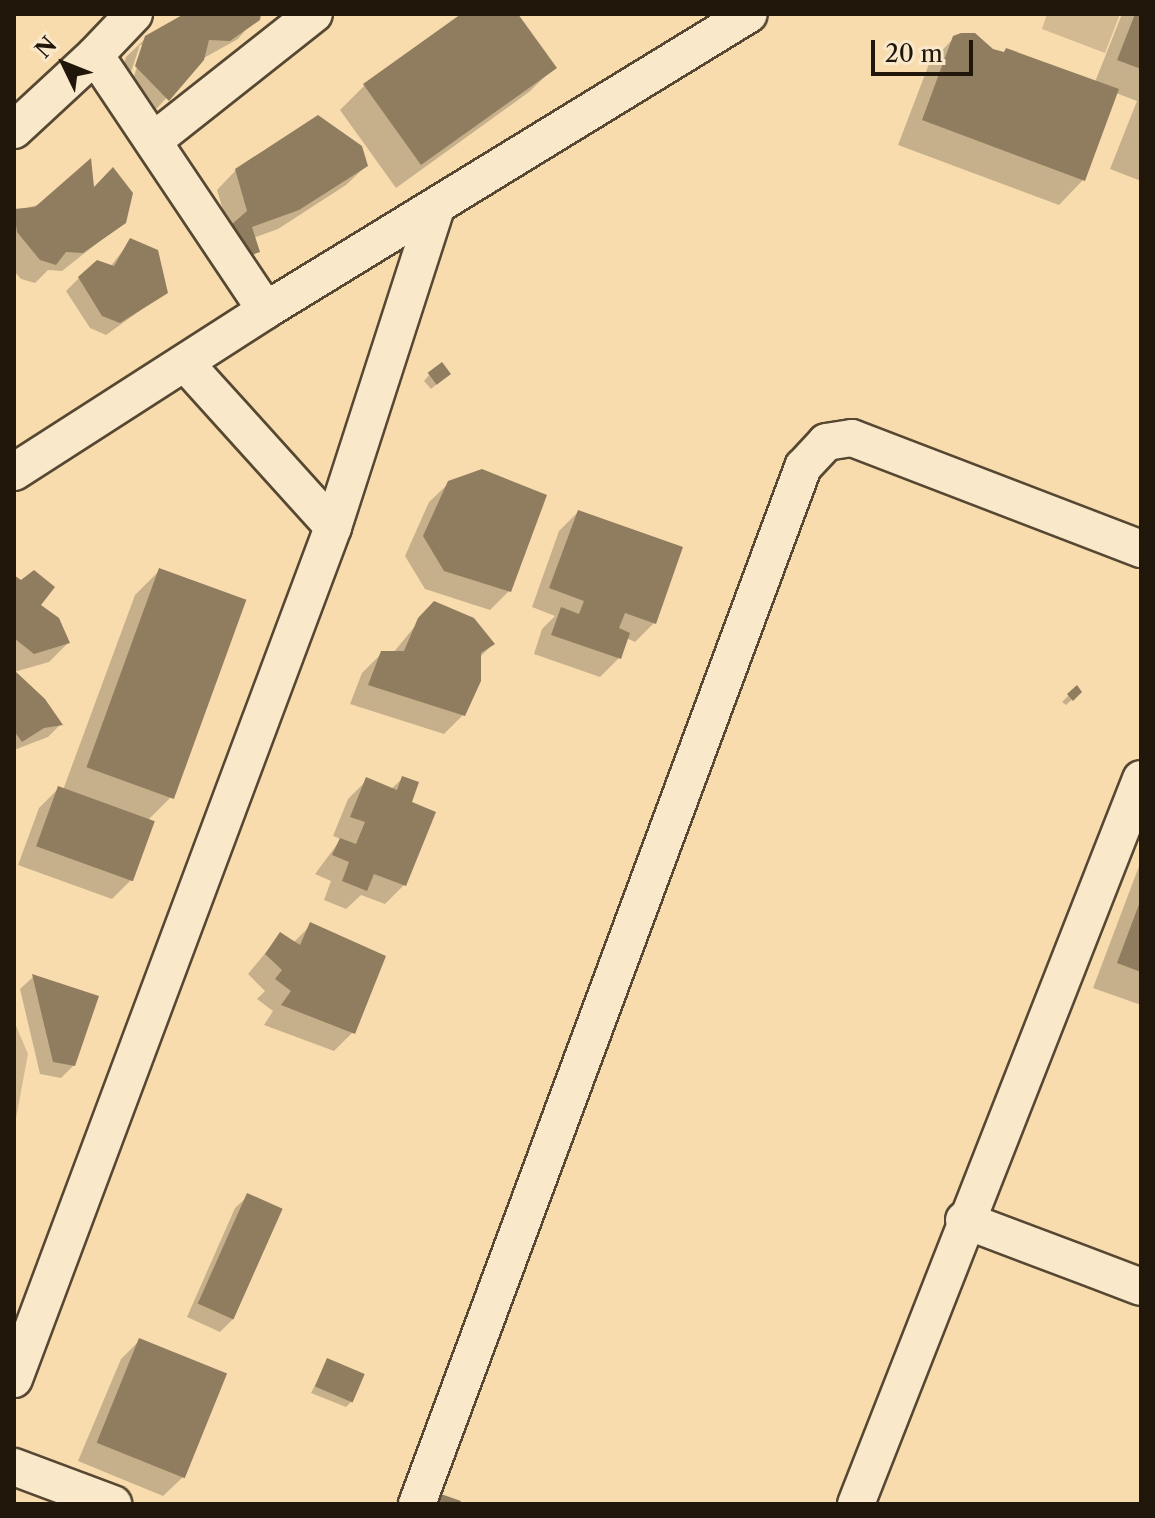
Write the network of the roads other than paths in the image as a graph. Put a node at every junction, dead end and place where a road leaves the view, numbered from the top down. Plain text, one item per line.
1 (134, 14) edge
2 (314, 14) edge
3 (749, 14) edge
4 (95, 55) junction
5 (14, 130) edge
6 (153, 141) junction
7 (436, 208) junction
8 (266, 310) junction
9 (185, 363) junction
10 (14, 472) edge
11 (333, 527) junction
12 (1141, 549) edge
13 (1141, 779) edge
14 (964, 1220) junction
15 (1141, 1287) edge
16 (14, 1379) edge
17 (14, 1467) edge
18 (113, 1504) edge
19 (417, 1504) edge
20 (856, 1504) edge

1 - 4 street
2 - 6 street
3 - 7 street
4 - 5 street
4 - 6 street
6 - 8 street
7 - 8 street
7 - 11 street
8 - 9 street
9 - 10 street
9 - 11 street
11 - 16 street
12 - 19 street
13 - 14 street
14 - 15 street
14 - 20 street
17 - 18 street

